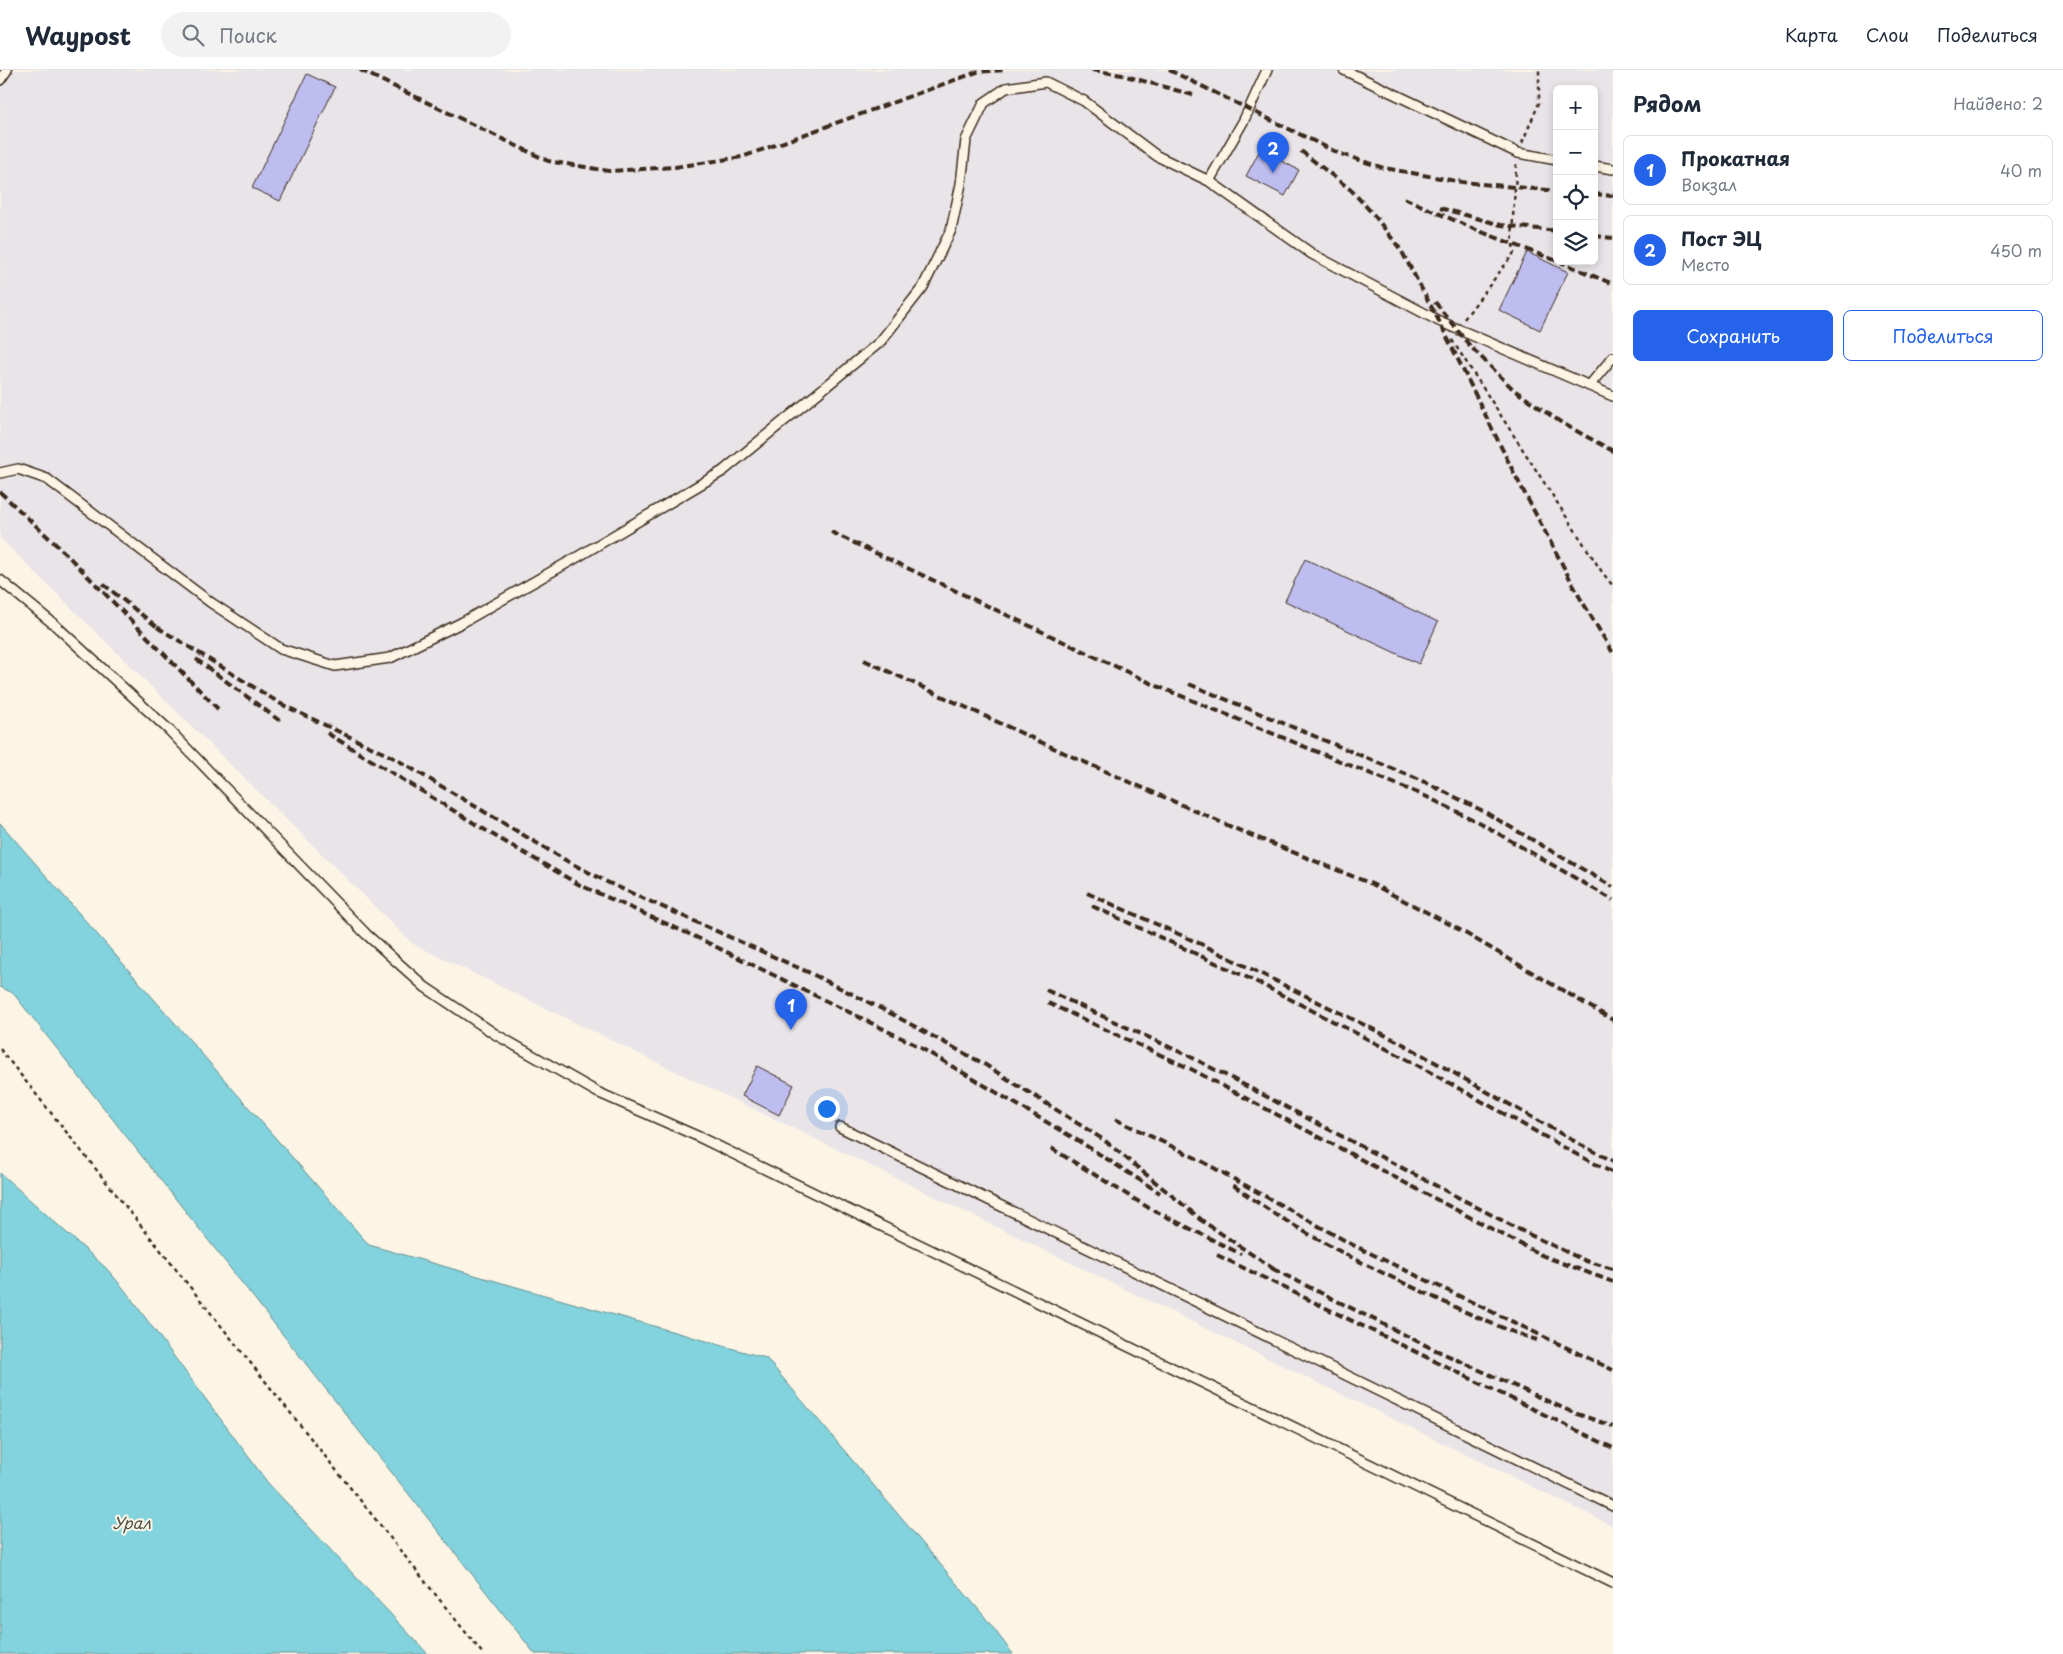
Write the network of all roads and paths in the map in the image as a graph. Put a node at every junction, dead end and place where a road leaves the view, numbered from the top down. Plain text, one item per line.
1 (6, 70) edge
2 (1267, 70) edge
3 (1344, 70) edge
4 (1539, 70) edge
5 (0, 80) edge
6 (1518, 153) junction
7 (1553, 159) edge
8 (1598, 167) edge
9 (1613, 169) edge
10 (1209, 181) junction
11 (1439, 320) junction
12 (1462, 322) dead end
13 (1613, 357) edge
14 (1589, 386) junction
15 (1613, 396) edge
16 (0, 473) edge
17 (0, 580) edge
18 (1613, 586) edge
19 (0, 1049) edge
20 (840, 1127) dead end
21 (1613, 1506) edge
22 (1613, 1583) edge
23 (483, 1654) edge

1 - 5 lane
2 - 10 lane
3 - 6 lane
4 - 6 path
6 - 7 lane
6 - 12 path
8 - 9 lane
10 - 11 lane
10 - 16 lane
11 - 14 lane
11 - 18 path
13 - 14 lane
14 - 15 lane
17 - 22 lane
19 - 23 path
20 - 21 lane

